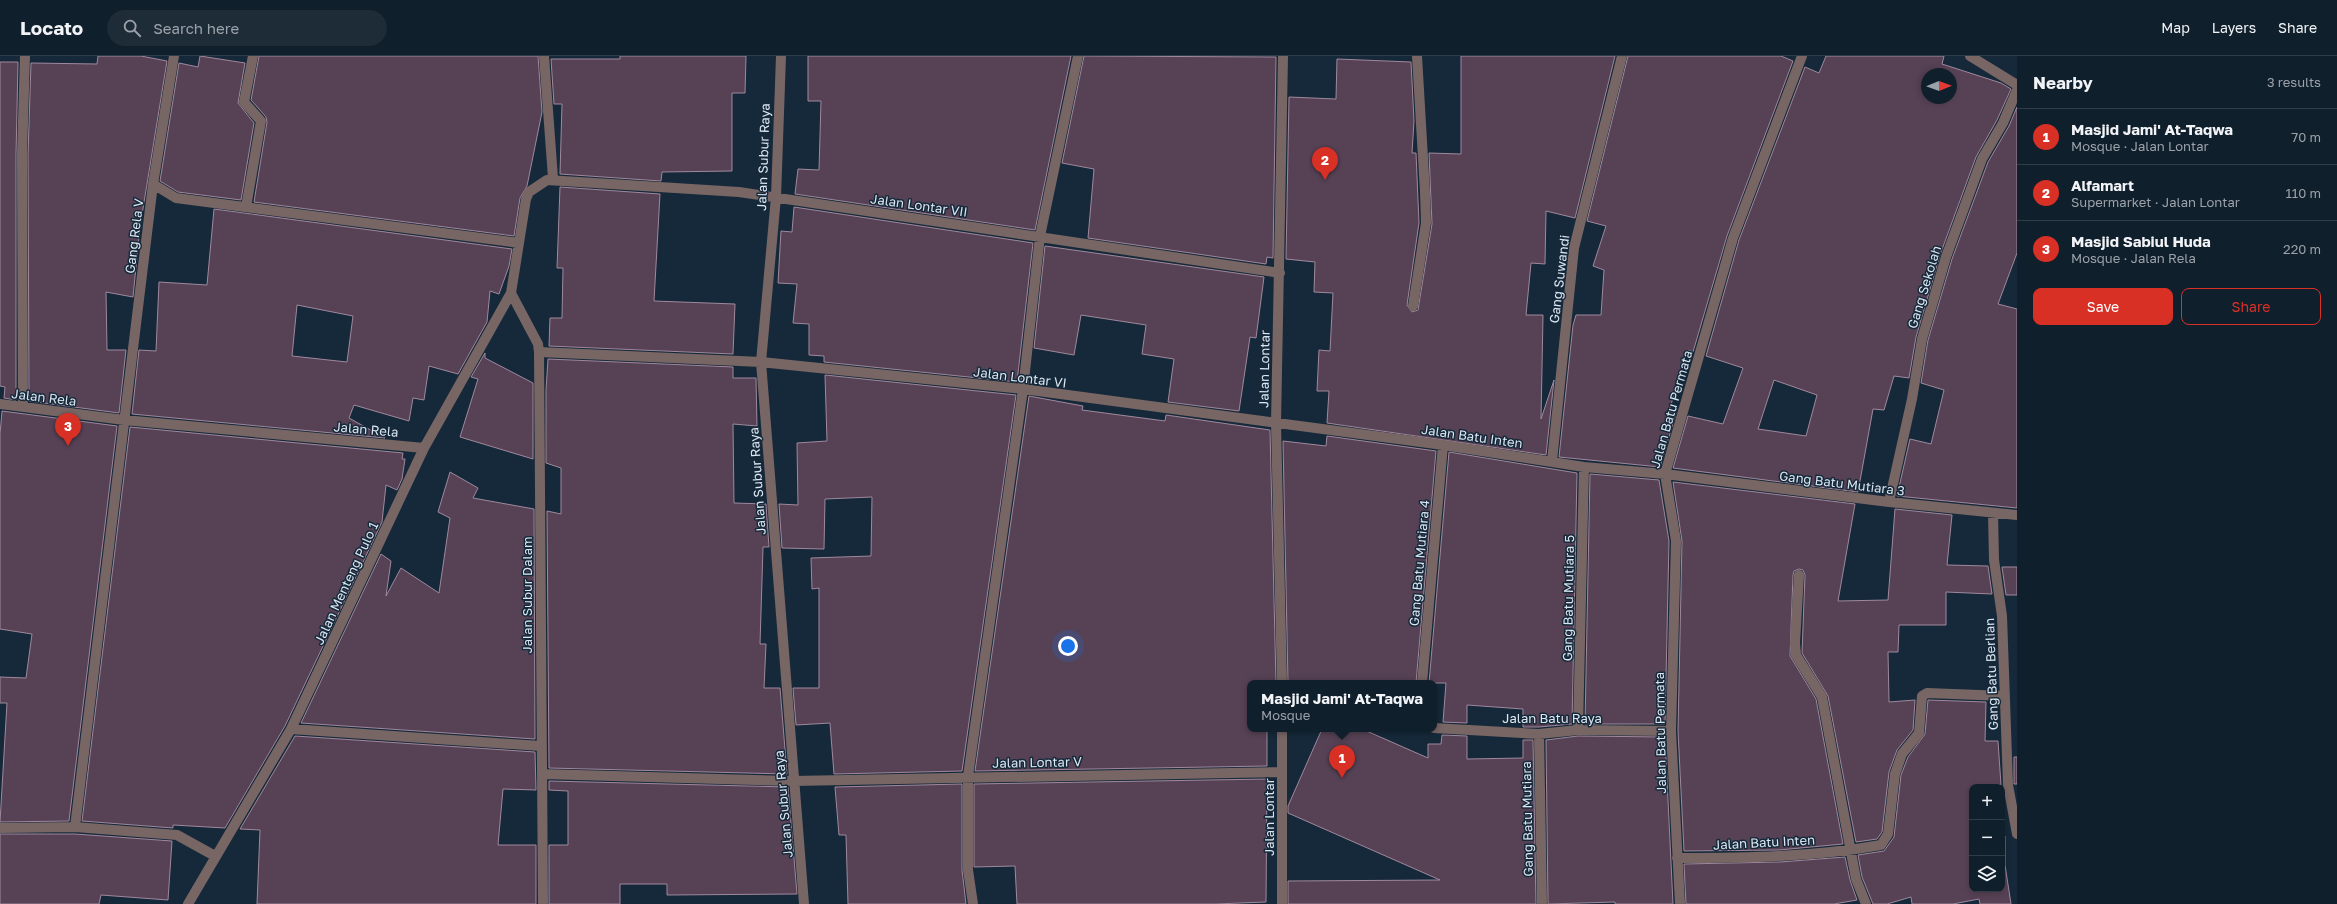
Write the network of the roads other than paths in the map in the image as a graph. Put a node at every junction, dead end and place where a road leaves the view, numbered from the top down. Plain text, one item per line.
1 (25, 56) edge
2 (174, 56) edge
3 (253, 56) edge
4 (544, 56) edge
5 (781, 56) edge
6 (1078, 56) edge
7 (1283, 56) edge
8 (1417, 56) edge
9 (1622, 56) edge
10 (1802, 56) edge
11 (1972, 56) edge
12 (2017, 85) edge
13 (2017, 90) edge
14 (550, 179) junction
15 (153, 184) junction
16 (776, 197) junction
17 (246, 207) junction
18 (1040, 236) junction
19 (519, 243) junction
20 (1280, 273) junction
21 (511, 293) junction
22 (1412, 306) dead end
23 (539, 348) junction
24 (761, 362) junction
25 (1023, 389) junction
26 (0, 404) edge
27 (23, 407) junction
28 (124, 420) junction
29 (1276, 423) junction
30 (1443, 445) junction
31 (424, 448) junction
32 (1552, 461) junction
33 (1584, 467) junction
34 (1665, 474) junction
35 (1889, 502) junction
36 (1993, 513) junction
37 (2017, 515) edge
38 (1799, 575) dead end
39 (1282, 680) edge
40 (1422, 680) edge
41 (2005, 696) junction
42 (1437, 728) edge
43 (291, 729) junction
44 (1578, 730) junction
45 (1671, 731) junction
46 (1282, 732) edge
47 (1539, 734) junction
48 (540, 746) junction
49 (1282, 772) junction
50 (542, 774) junction
51 (968, 776) junction
52 (793, 781) junction
53 (75, 827) junction
54 (0, 828) edge
55 (2017, 834) edge
56 (1851, 850) junction
57 (215, 856) junction
58 (1678, 858) junction
59 (188, 904) edge
60 (543, 904) edge
61 (804, 904) edge
62 (973, 904) edge
63 (1282, 904) edge
64 (1542, 904) edge
65 (1680, 904) edge
66 (1866, 904) edge

1 - 27 street
2 - 15 street, Gang Rela V
3 - 17 street
4 - 14 street
5 - 16 street, Jalan Subur Raya
6 - 18 street
7 - 20 street, Jalan Lontar
8 - 22 street
9 - 32 street, Gang Suwandi
10 - 34 street, Jalan Batu Permata
11 - 12 street
13 - 35 street, Gang Sekolah
14 - 16 street, Jalan Lontar VII
14 - 19 street
15 - 17 street
15 - 28 street, Gang Rela V
16 - 18 street, Jalan Lontar VII
16 - 24 street, Jalan Subur Raya
17 - 19 street
18 - 20 street, Jalan Lontar VII
18 - 25 street
19 - 21 street
20 - 29 street, Jalan Lontar
21 - 23 street, Jalan Subur Dalam
21 - 31 street
23 - 24 street, Jalan Lontar VI
23 - 48 street, Jalan Subur Dalam
24 - 25 street, Jalan Lontar VI
24 - 52 street, Jalan Subur Raya
25 - 29 street, Jalan Lontar VI
25 - 51 street
26 - 27 street, Jalan Rela
27 - 28 street, Jalan Rela
28 - 31 street, Jalan Rela
28 - 53 street, Gang Rela V
29 - 30 street, Jalan Batu Inten
29 - 39 street, Jalan Lontar
30 - 32 street, Jalan Batu Inten
30 - 40 street, Gang Batu Mutiara 4
31 - 43 street, Jalan Menteng Pulo 1
32 - 33 street, Jalan Batu Inten
33 - 34 street, Jalan Batu Inten
33 - 44 street, Gang Batu Mutiara 5
34 - 35 street, Gang Batu Mutiara 3
34 - 45 street, Jalan Batu Permata
35 - 36 street, Gang Batu Mutiara 3
36 - 37 street, Gang Batu Mutiara 3
36 - 41 street, Gang Batu Berlian
38 - 56 street
41 - 55 street, Gang Batu Berlian
41 - 56 street, Jalan Batu Inten
42 - 47 street, Jalan Batu Raya
43 - 48 street
43 - 57 street, Jalan Menteng Pulo 1
44 - 45 street, Jalan Batu Raya
44 - 47 street, Jalan Batu Raya
45 - 58 street, Jalan Batu Permata
46 - 49 street, Jalan Lontar
47 - 64 street, Gang Batu Mutiara
48 - 50 street, Jalan Subur Dalam
49 - 51 street, Jalan Lontar V
49 - 63 street, Jalan Lontar
50 - 52 street, Jalan Lontar V
50 - 60 street, Jalan Subur Dalam
51 - 52 street, Jalan Lontar V
51 - 62 street
52 - 61 street, Jalan Subur Raya
53 - 54 street
53 - 57 street
56 - 58 street, Jalan Batu Inten
56 - 66 street
57 - 59 street, Jalan Menteng Pulo 1
58 - 65 street, Jalan Batu Permata

